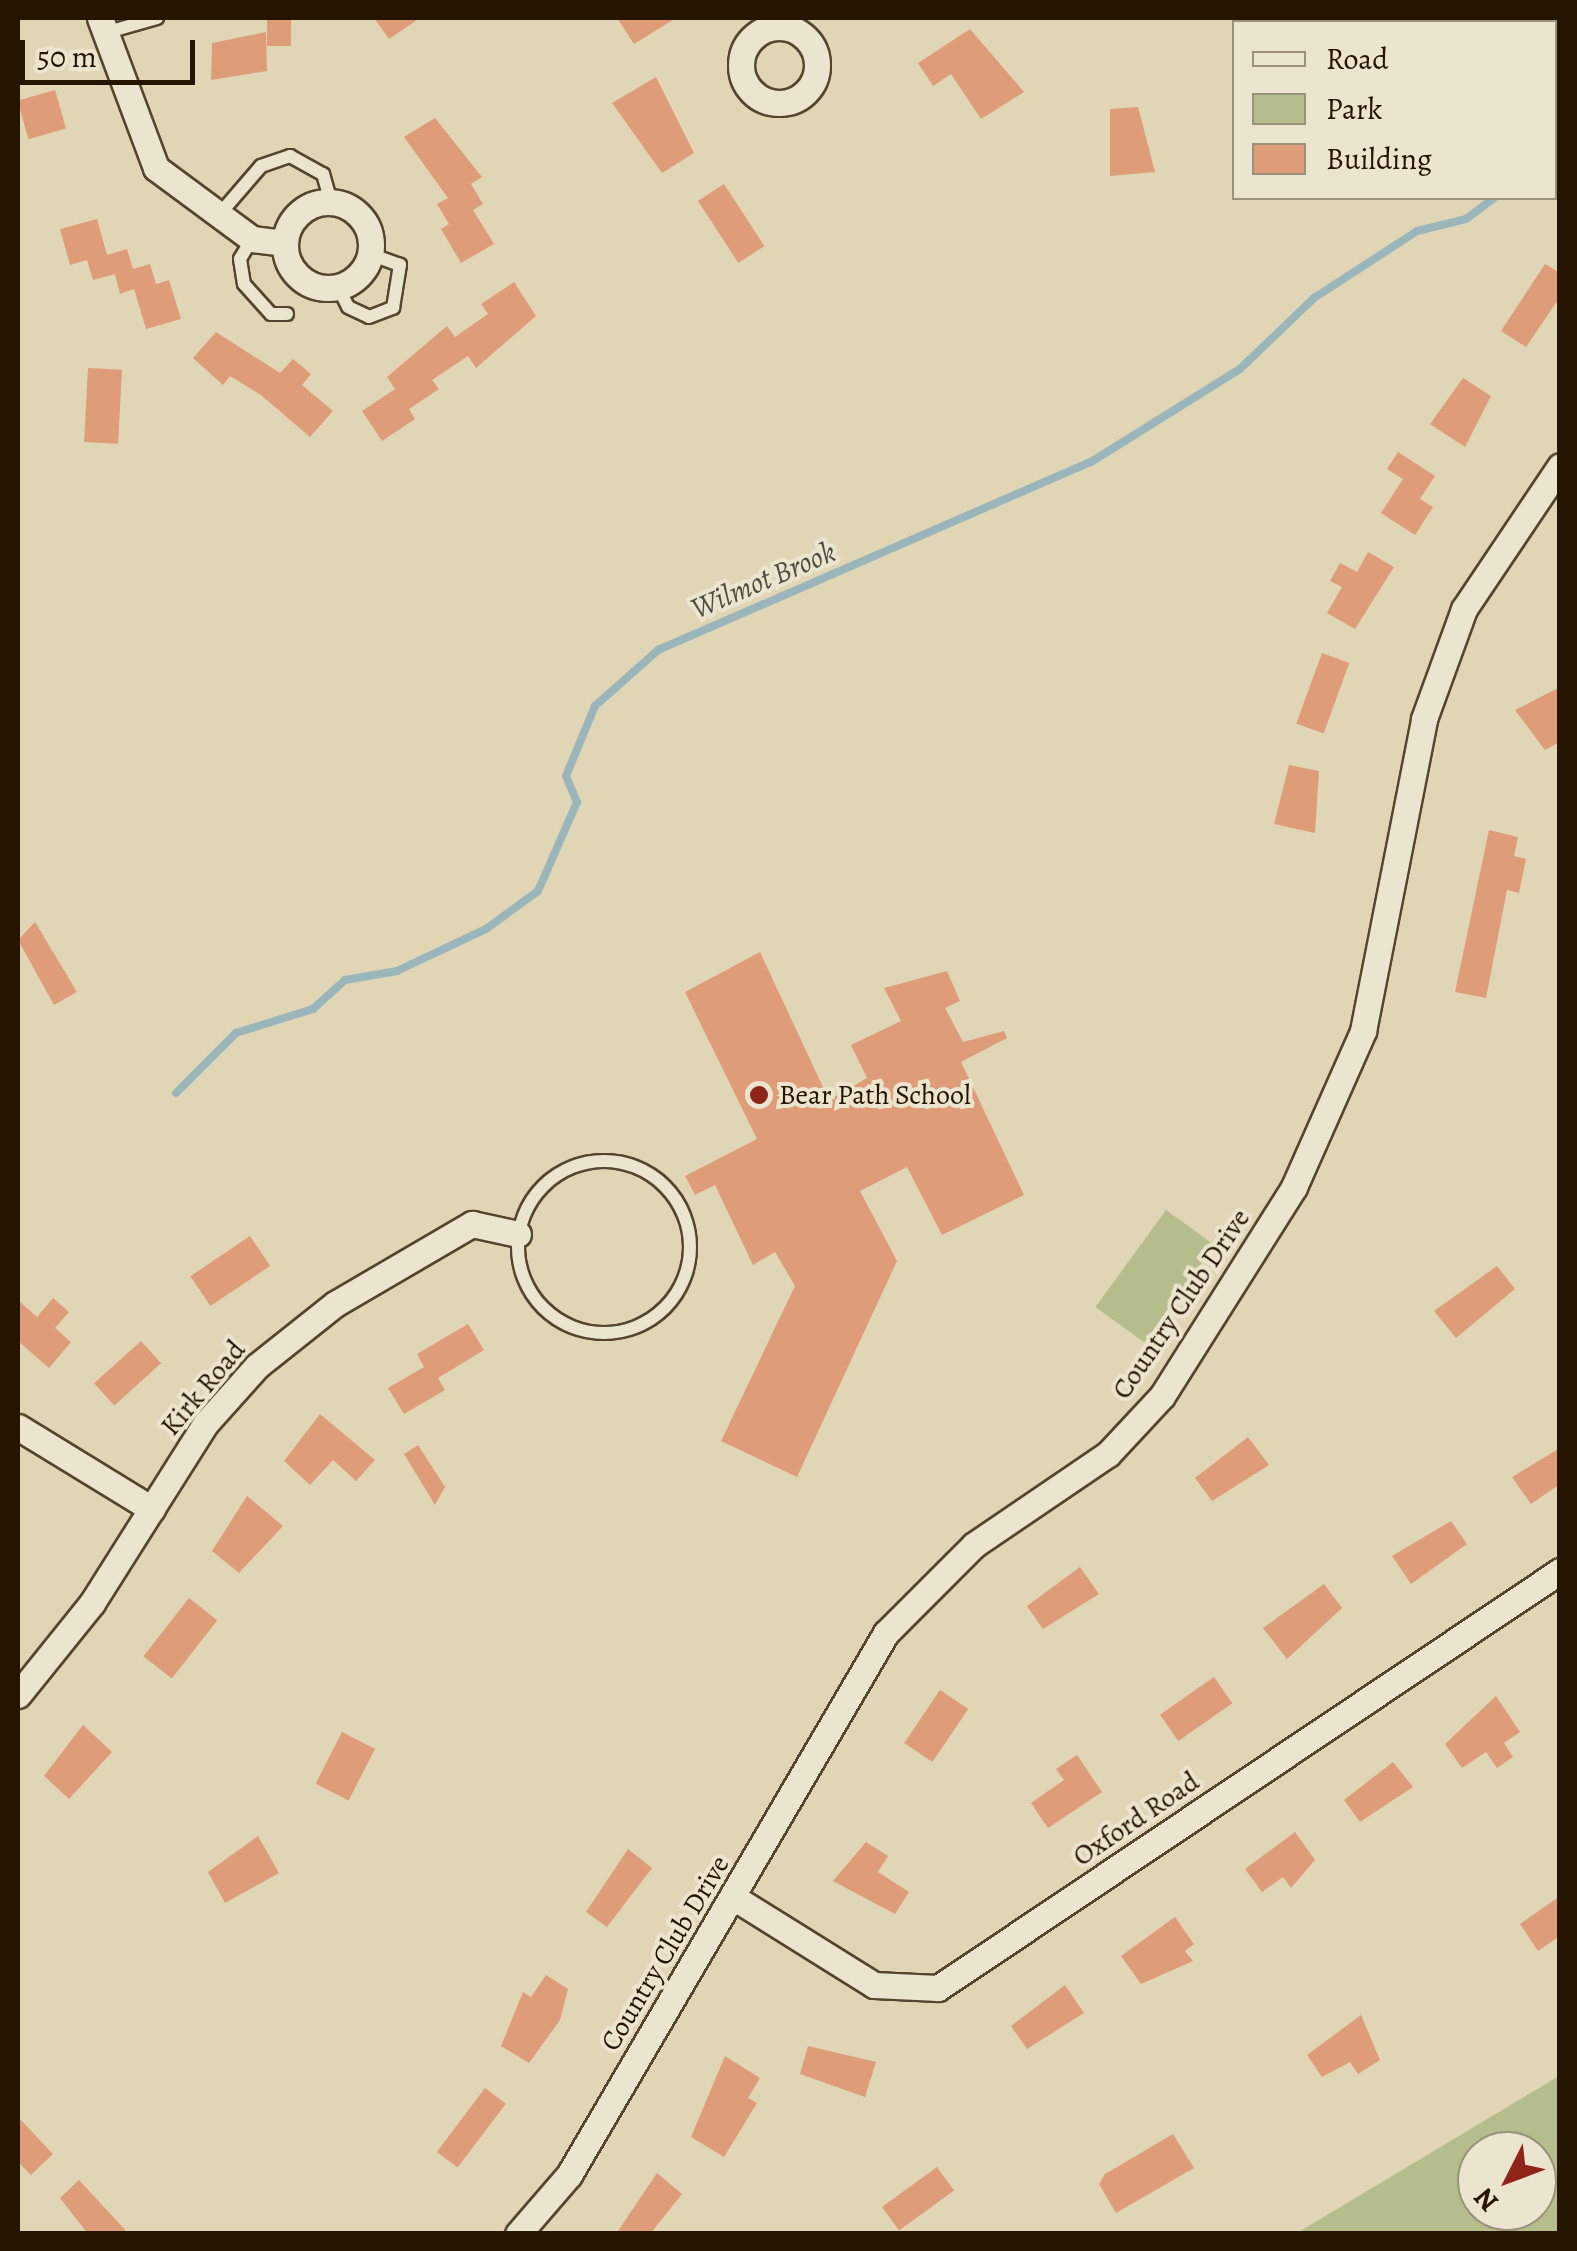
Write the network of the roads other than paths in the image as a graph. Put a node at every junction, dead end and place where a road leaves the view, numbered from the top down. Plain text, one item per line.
1 (157, 18) edge
2 (104, 25) edge
3 (331, 202) junction
4 (216, 218) junction
5 (252, 239) junction
6 (284, 243) junction
7 (370, 254) junction
8 (338, 287) junction
9 (288, 314) dead end
10 (1556, 479) edge
11 (518, 1234) junction
12 (18, 1427) edge
13 (152, 1509) junction
14 (1560, 1571) edge
15 (18, 1696) edge
16 (734, 1897) junction
17 (518, 2234) edge

1 - 2 lane
2 - 4 street
3 - 4 lane
3 - 6 street
3 - 7 street
4 - 5 street
5 - 6 street
5 - 9 lane
6 - 8 street
7 - 8 street
7 - 8 lane
10 - 16 street, Country Club Drive
11 - 11 lane
11 - 13 street, Kirk Road
12 - 13 street
13 - 15 street, Kirk Road
14 - 16 street, Oxford Road
16 - 17 street, Country Club Drive

